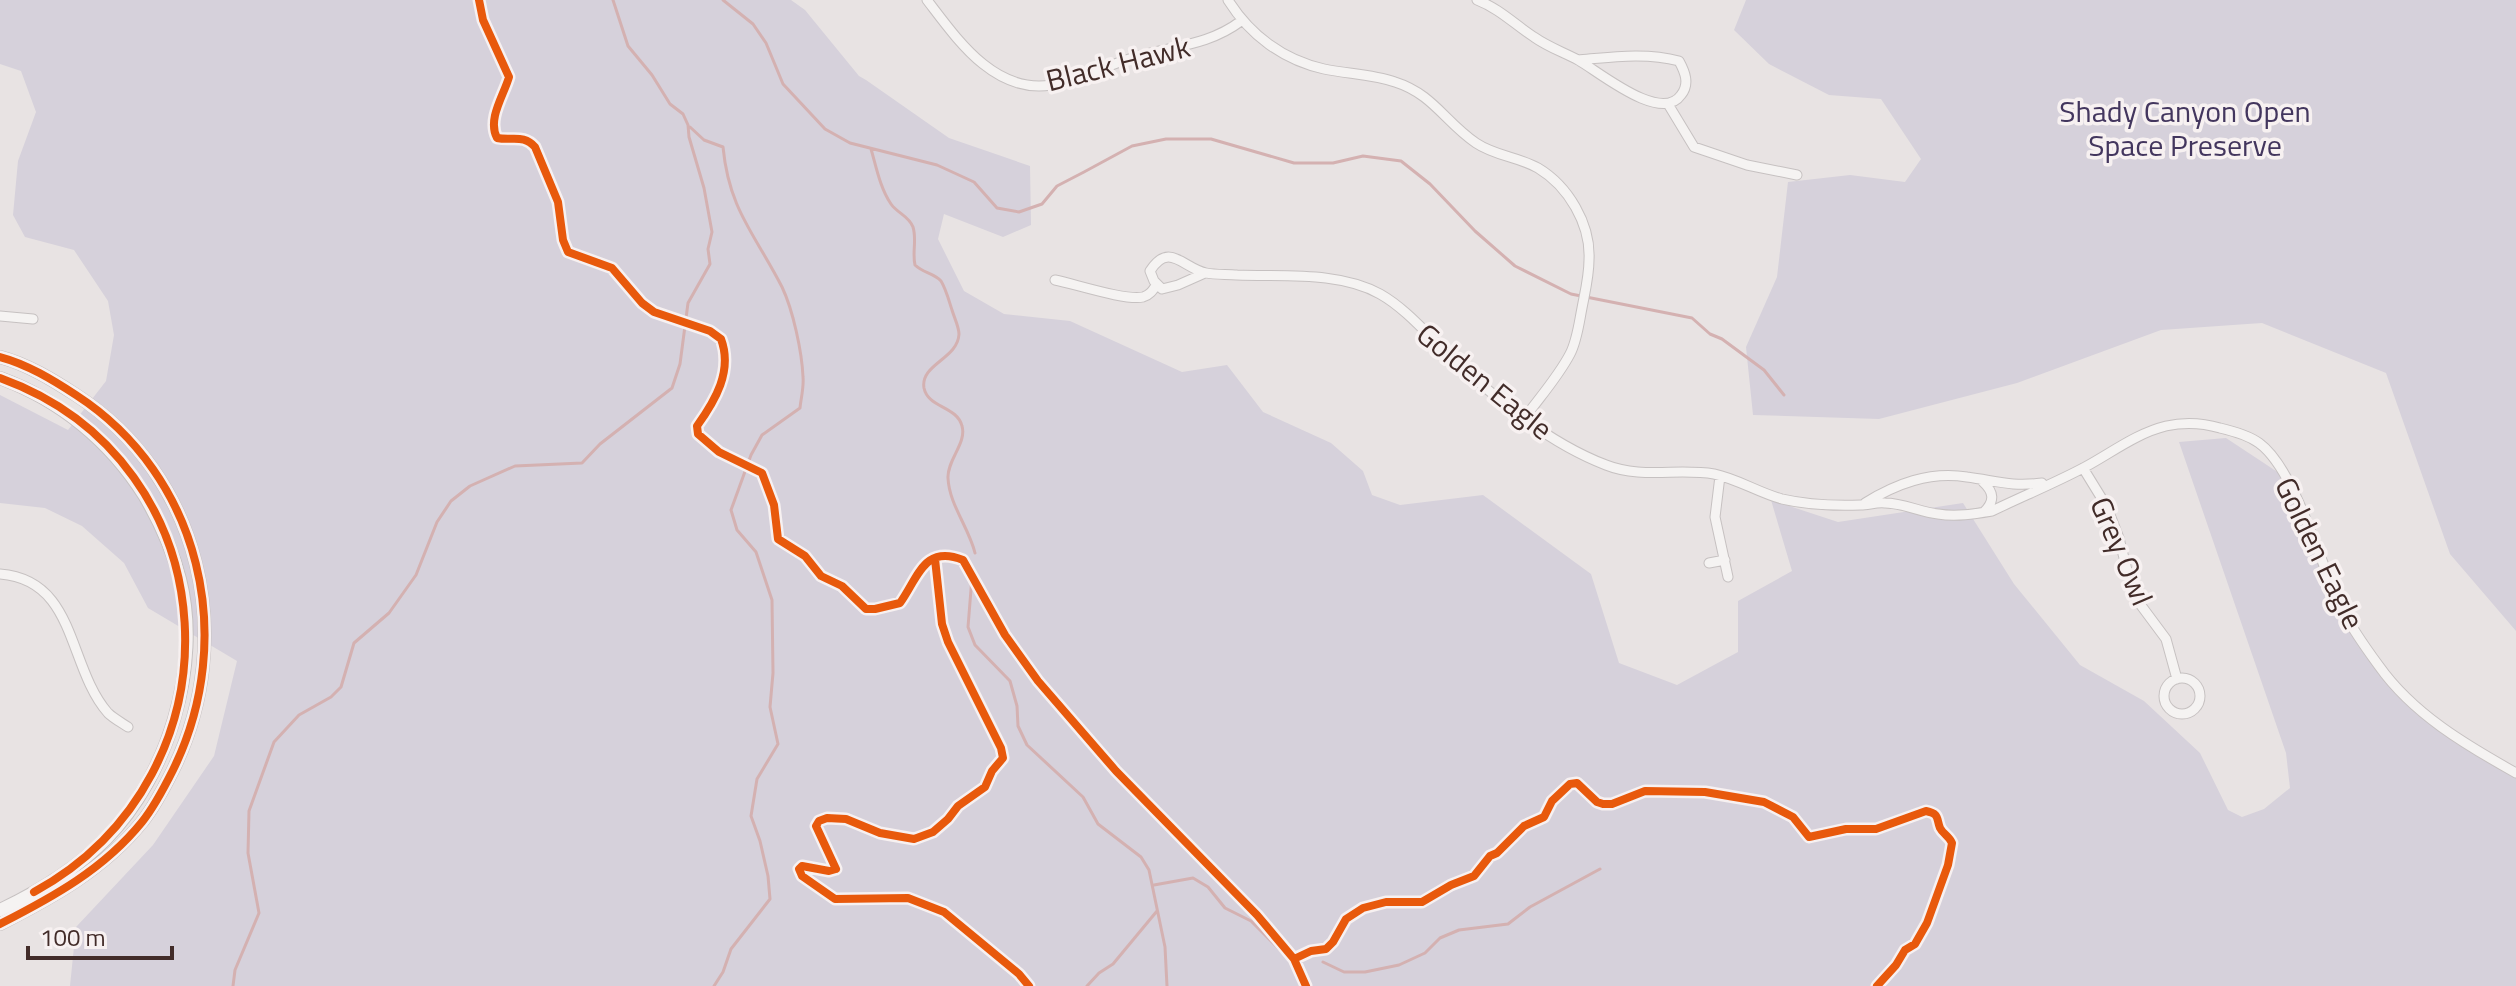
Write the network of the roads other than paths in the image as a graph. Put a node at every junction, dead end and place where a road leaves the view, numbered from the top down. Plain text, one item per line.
1 (927, 0) edge
2 (1228, 0) edge
3 (1477, 0) edge
4 (1241, 21) junction
5 (1578, 60) junction
6 (1668, 104) junction
7 (1797, 175) dead end
8 (1205, 273) junction
9 (1055, 280) dead end
10 (1157, 284) junction
11 (0, 316) edge
12 (33, 319) dead end
13 (0, 357) edge
14 (0, 378) edge
15 (1524, 419) junction
16 (2083, 468) junction
17 (1720, 476) junction
18 (1980, 479) junction
19 (2052, 482) junction
20 (1862, 505) junction
21 (1983, 513) junction
22 (1725, 560) junction
23 (1709, 563) dead end
24 (0, 574) edge
25 (1728, 577) dead end
26 (2177, 679) junction
27 (128, 727) dead end
28 (2516, 773) edge
29 (0, 910) edge
30 (0, 924) edge

1 - 4 street, Black Hawk
2 - 4 street
3 - 5 street
4 - 15 street
5 - 6 street
5 - 6 street
6 - 7 street
8 - 10 street, Golden Eagle
8 - 10 street, Golden Eagle
8 - 15 street, Golden Eagle
9 - 10 street
11 - 12 street
13 - 30 street
14 - 29 street
15 - 17 street, Golden Eagle
16 - 19 street, Golden Eagle
16 - 26 street, Grey Owl
16 - 28 street, Golden Eagle
17 - 20 street, Golden Eagle
17 - 22 street
18 - 19 street, Golden Eagle
18 - 20 street, Golden Eagle
18 - 21 street
19 - 21 street, Golden Eagle
20 - 21 street, Golden Eagle
22 - 23 street
22 - 25 street
24 - 27 street
26 - 26 street, Grey Owl

